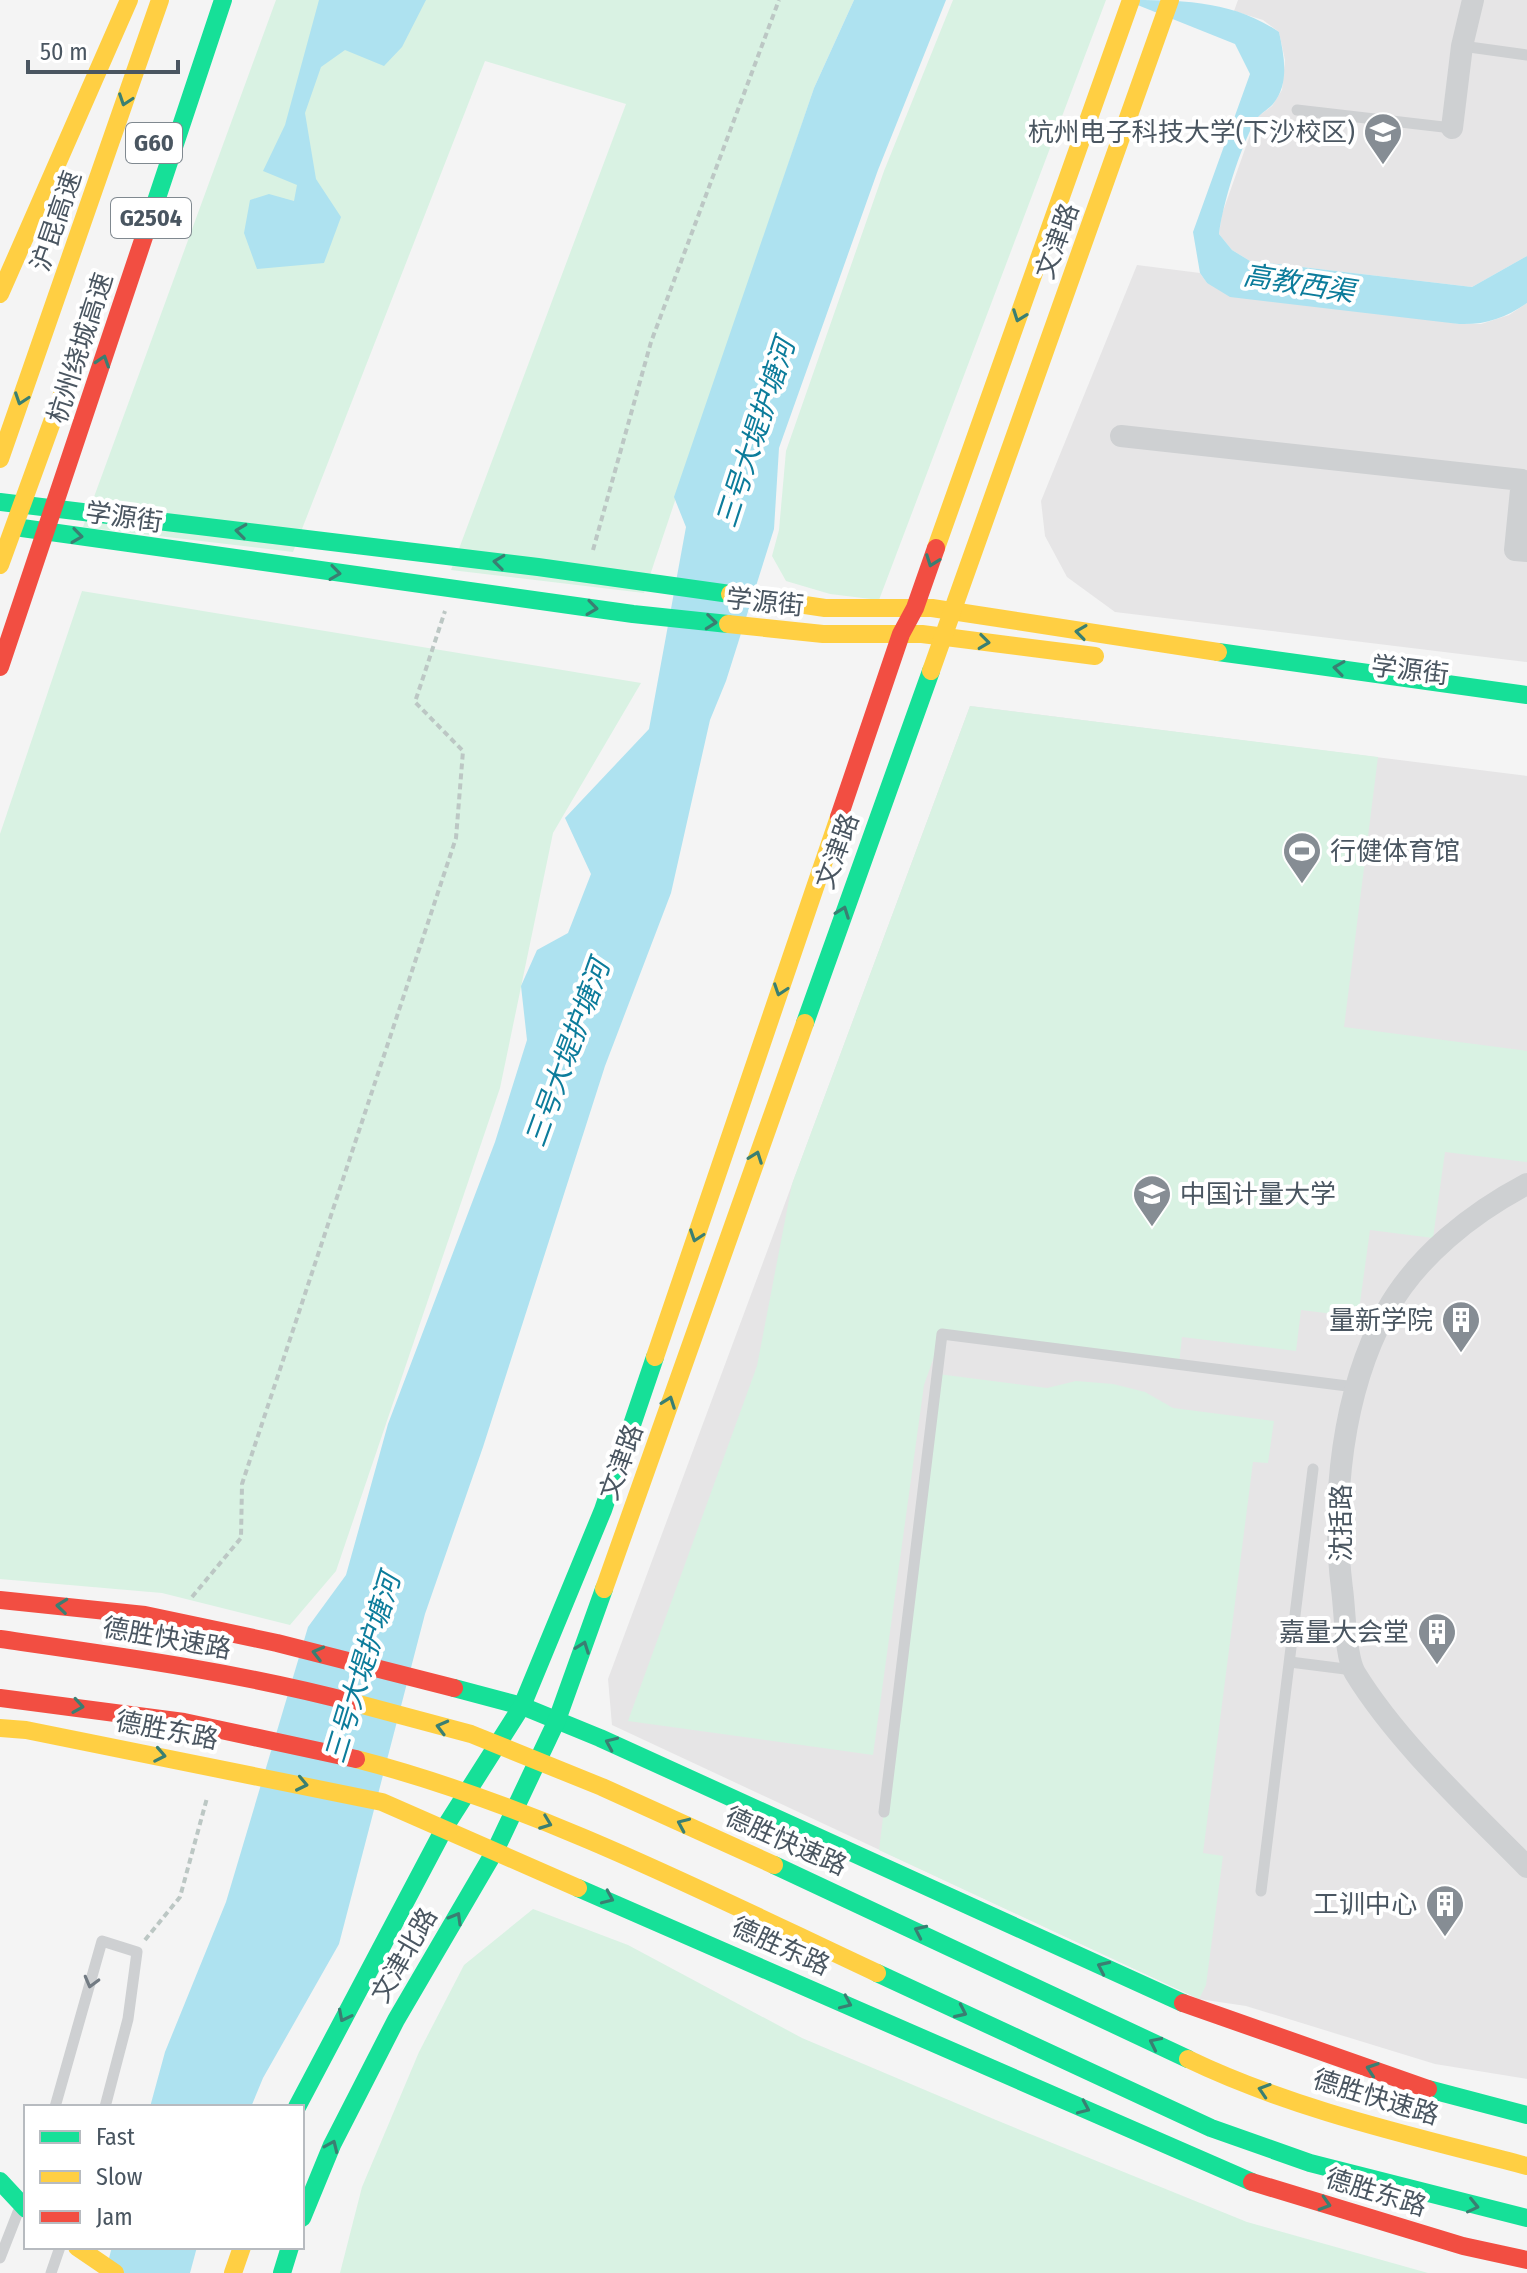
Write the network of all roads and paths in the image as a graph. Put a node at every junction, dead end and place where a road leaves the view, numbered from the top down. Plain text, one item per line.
1 (129, 0) edge
2 (160, 0) edge
3 (207, 0) edge
4 (223, 0) edge
5 (779, 0) edge
6 (1131, 0) edge
7 (1170, 0) edge
8 (1473, 0) edge
9 (1462, 46) junction
10 (1527, 55) edge
11 (1297, 110) dead end
12 (1452, 128) joint
13 (160, 129) dead end
14 (0, 294) edge
15 (91, 316) dead end
16 (1121, 436) dead end
17 (0, 459) edge
18 (0, 502) edge
19 (0, 525) edge
20 (1527, 551) edge
21 (0, 565) edge
22 (588, 574) junction
23 (452, 590) junction
24 (915, 608) junction
25 (953, 612) junction
26 (901, 634) junction
27 (941, 637) junction
28 (1111, 658) dead end
29 (0, 667) edge
30 (1250, 676) dead end
31 (1527, 695) edge
32 (1527, 711) edge
33 (1527, 1184) edge
34 (1355, 1387) junction
35 (1313, 1469) dead end
36 (0, 1600) edge
37 (172, 1621) junction
38 (0, 1639) edge
39 (1290, 1662) junction
40 (1353, 1670) junction
41 (0, 1698) edge
42 (522, 1706) junction
43 (557, 1720) junction
44 (0, 1728) edge
45 (207, 1798) dead end
46 (884, 1812) dead end
47 (445, 1827) junction
48 (496, 1849) junction
49 (1527, 1867) edge
50 (1261, 1891) dead end
51 (137, 1952) junction
52 (56, 2105) edge
53 (106, 2105) edge
54 (298, 2105) edge
55 (1527, 2115) edge
56 (1527, 2166) edge
57 (0, 2181) edge
58 (24, 2198) edge
59 (24, 2207) edge
60 (304, 2213) edge
61 (1527, 2218) edge
62 (59, 2249) edge
63 (80, 2249) edge
64 (241, 2249) edge
65 (289, 2249) edge
66 (0, 2258) edge
67 (1527, 2260) edge
68 (51, 2273) edge
69 (115, 2273) edge
70 (233, 2273) edge
71 (282, 2273) edge

1 - 14 main road
2 -> 17 main road, 沪昆高速 / G60
3 - 13 main road, G60
29 -> 4 main road, 杭州绕城高速 / G2504
5 - 22 path
6 -> 24 main road, 文津路
7 - 25 main road, 文津路
8 - 9 street
9 - 10 lane
9 - 12 street
11 - 12 lane
15 - 21 main road
16 - 20 street
22 -> 18 main road, 学源街
19 -> 23 main road, 学源街
22 - 24 main road, 学源街
23 -> 26 main road, 学源街
23 - 37 path
24 - 25 main road, 学源街
24 - 26 main road, 文津路
25 - 27 main road, 文津路
31 -> 25 main road, 学源街
26 - 27 main road, 学源街
26 -> 42 main road, 文津路
27 -> 28 main road, 学源街
43 -> 27 main road, 文津路
30 - 32 main road, 学源街
33 - 34 street, 沈括路
34 - 40 street, 沈括路
34 - 46 lane
35 - 39 lane
37 -> 36 main road
42 -> 37 main road
56 -> 38 main road, 德胜快速路
39 - 40 lane
39 - 50 lane
40 - 49 street
41 -> 61 main road
42 - 43 main road
42 - 47 main road, 文津北路
43 - 48 main road, 文津北路
55 -> 43 main road
44 -> 47 main road, 德胜东路
45 - 51 path
47 - 48 main road, 德胜东路
47 -> 54 main road, 文津北路
60 -> 48 main road, 文津北路
48 -> 67 main road, 德胜东路
51 -> 52 lane
51 - 53 lane
57 - 59 main road
58 - 66 lane
62 - 68 lane
63 - 69 main road
64 - 70 main road
65 - 71 main road

